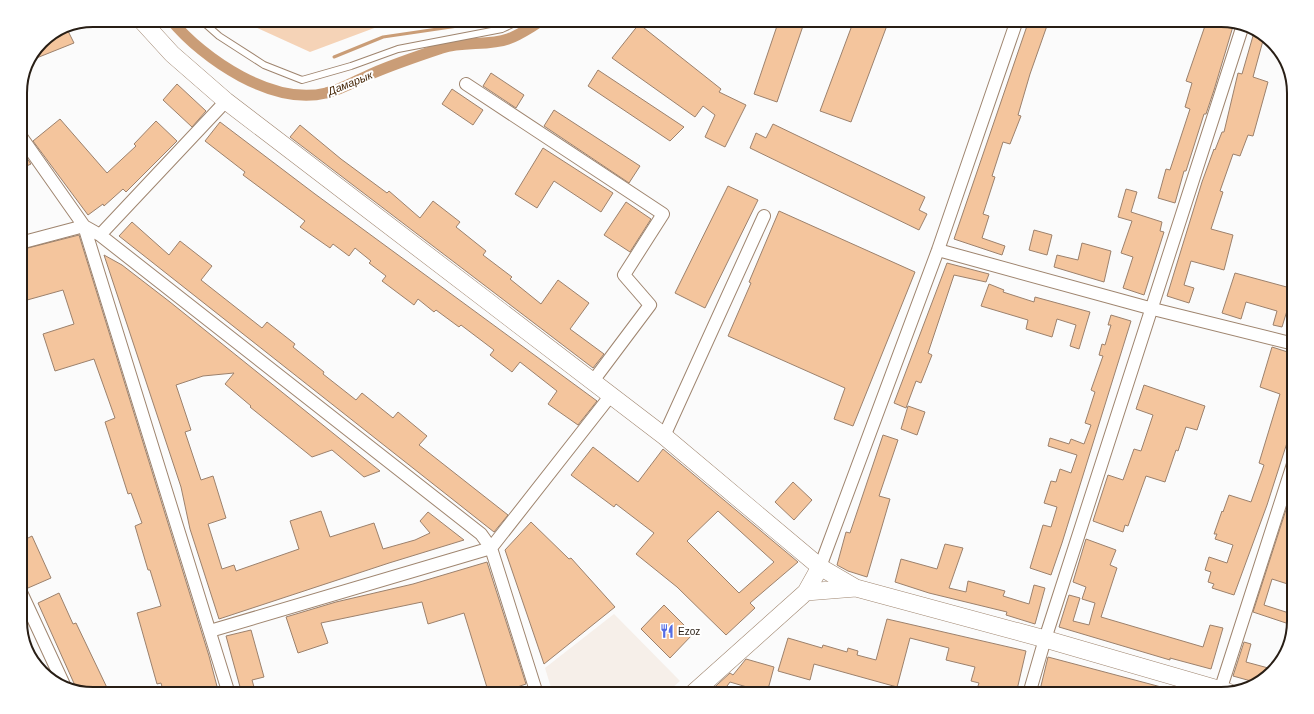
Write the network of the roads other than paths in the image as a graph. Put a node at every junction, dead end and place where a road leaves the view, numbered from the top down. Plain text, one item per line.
1 (147, 27) edge
2 (209, 27) edge
3 (506, 27) edge
4 (1015, 27) edge
5 (1241, 30) edge
6 (466, 84) dead end
7 (226, 101) junction
8 (27, 145) edge
9 (764, 216) dead end
10 (84, 226) junction
11 (100, 235) junction
12 (27, 241) edge
13 (938, 250) junction
14 (1153, 309) junction
15 (1287, 342) edge
16 (593, 381) junction
17 (611, 395) junction
18 (664, 436) junction
19 (1287, 483) edge
20 (491, 548) junction
21 (820, 567) junction
22 (856, 588) junction
23 (806, 592) junction
24 (27, 605) edge
25 (210, 631) junction
26 (1044, 639) junction
27 (61, 679) edge
28 (227, 687) edge
29 (535, 687) edge
30 (700, 687) edge
31 (1031, 687) edge
32 (1205, 687) edge
33 (1224, 687) edge

1 - 7 main road
2 - 3 lane
4 - 13 street
5 - 14 street
6 - 16 street
7 - 11 street
7 - 16 main road
8 - 10 street
9 - 18 street
10 - 11 street
10 - 12 street
10 - 25 street
11 - 20 street
13 - 14 street
13 - 21 street
14 - 15 street
14 - 26 street
16 - 17 main road
17 - 18 main road
17 - 20 street
18 - 21 main road
19 - 33 street
20 - 25 street
20 - 29 street
21 - 22 main road
21 - 23 main road
22 - 23 main road
22 - 26 main road
23 - 30 main road
24 - 27 street
25 - 28 street
26 - 31 street
26 - 32 main road

